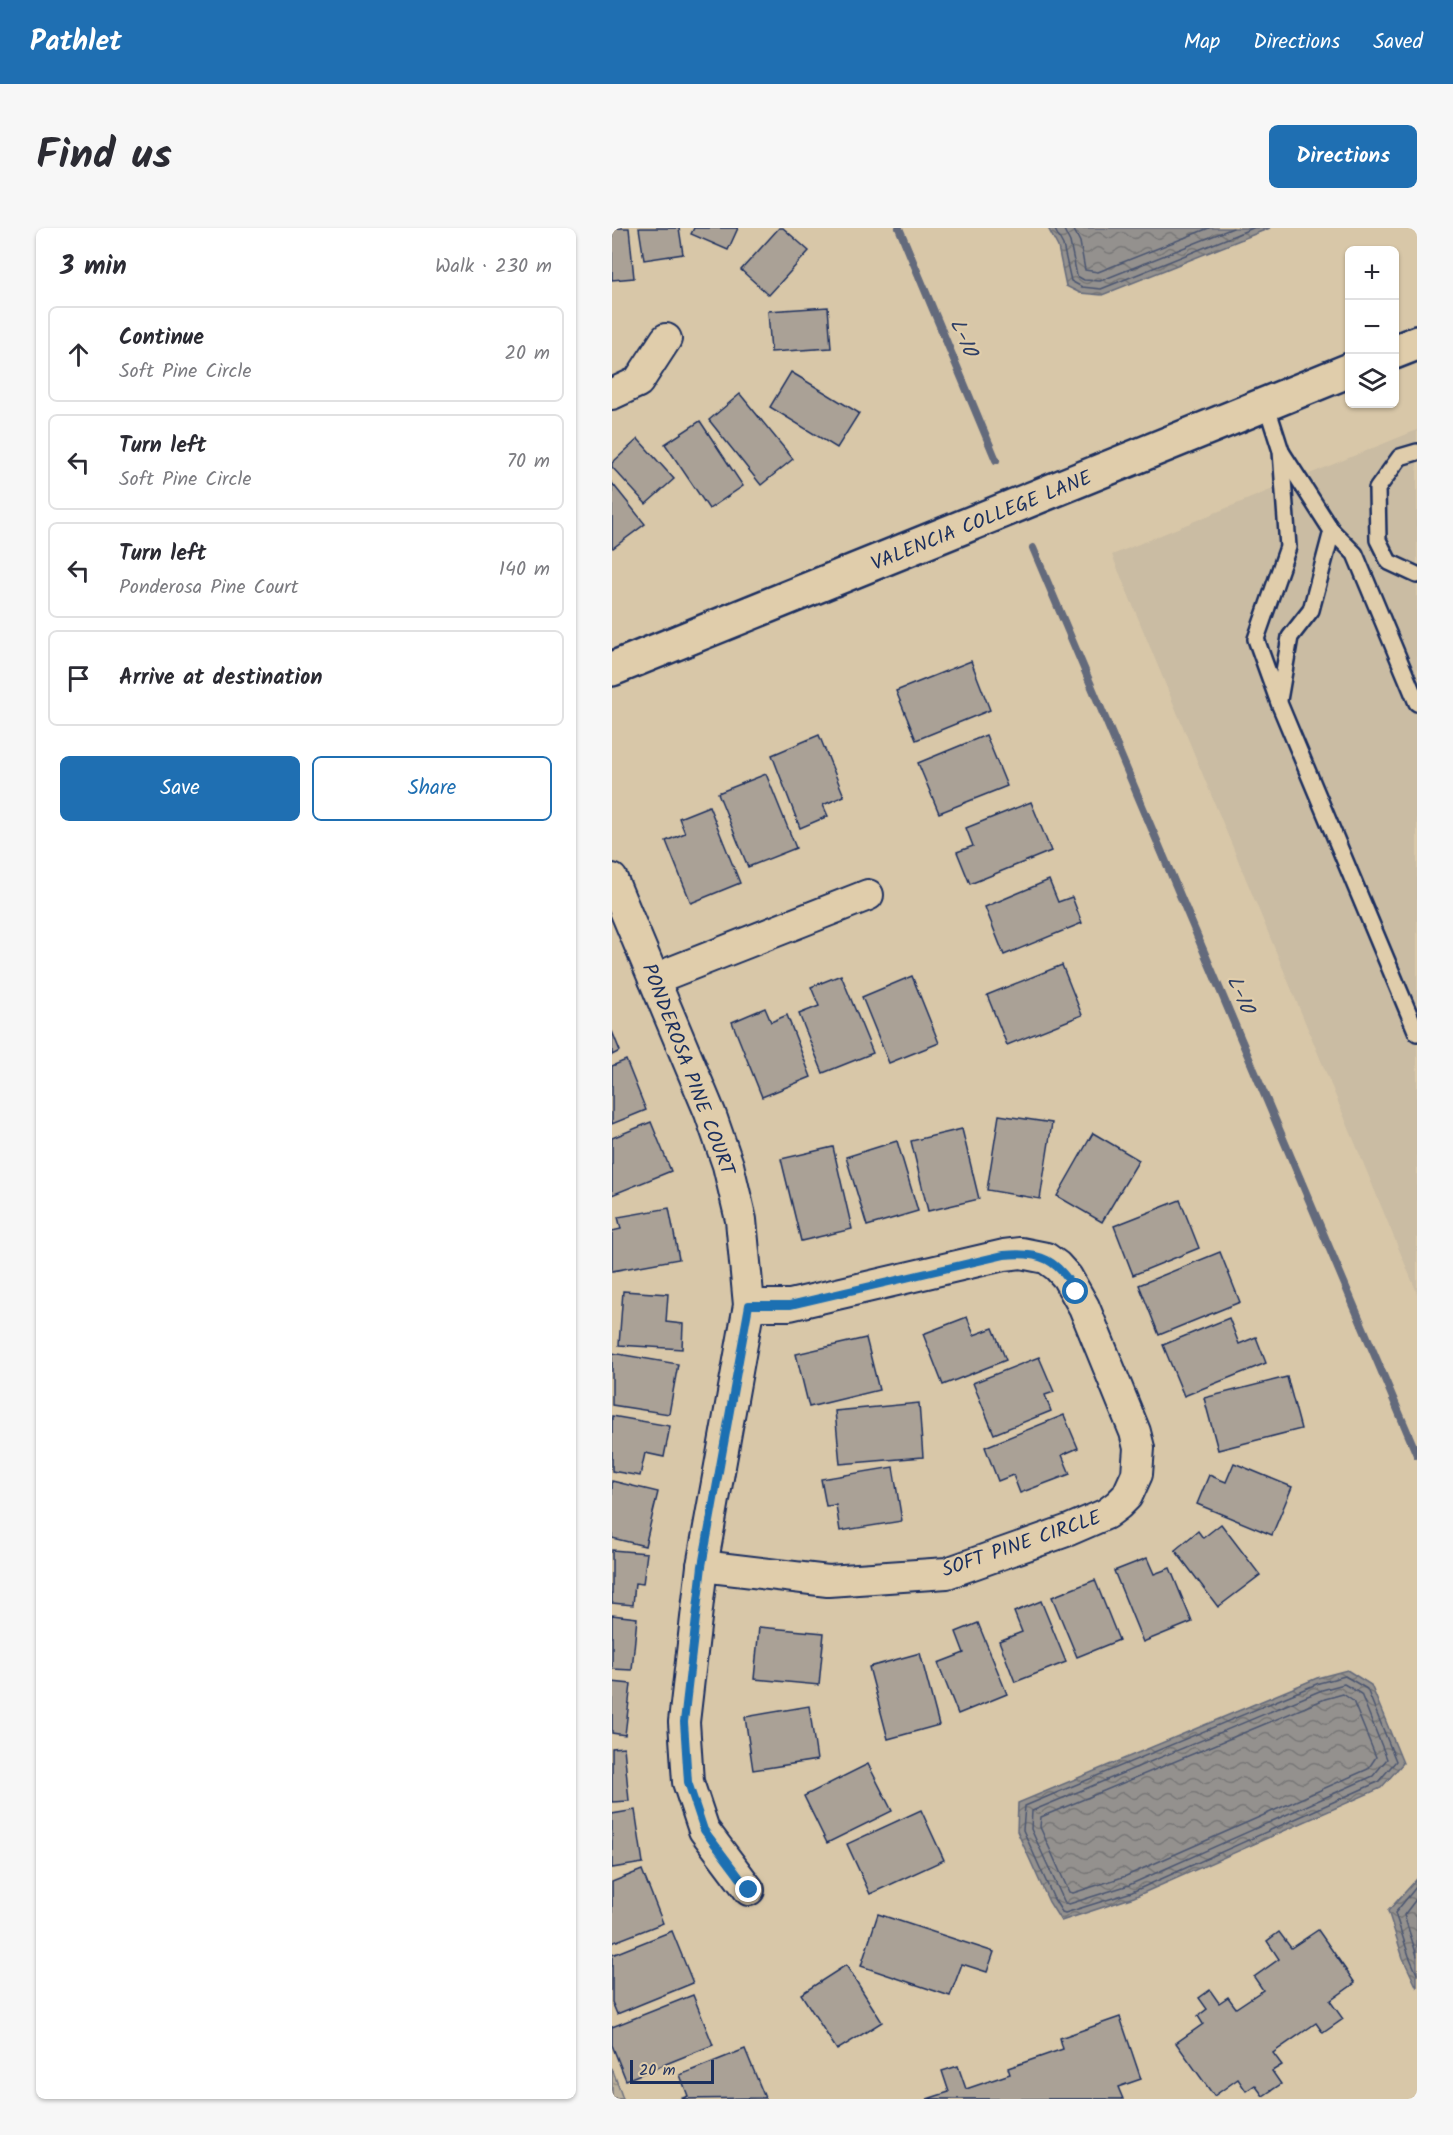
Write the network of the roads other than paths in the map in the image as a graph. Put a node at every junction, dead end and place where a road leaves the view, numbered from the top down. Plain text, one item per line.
1 (666, 339) dead end
2 (1417, 343) edge
3 (1399, 350) edge
4 (1345, 372) edge
5 (612, 394) edge
6 (1266, 404) junction
7 (1281, 451) junction
8 (1417, 452) edge
9 (1332, 531) junction
10 (1417, 575) edge
11 (612, 669) edge
12 (1279, 703) junction
13 (1417, 703) edge
14 (612, 879) edge
15 (868, 895) dead end
16 (654, 980) junction
17 (1417, 1033) edge
18 (749, 1305) junction
19 (702, 1566) junction
20 (749, 1890) dead end

1 - 5 street
2 - 3 street
4 - 6 street, VALENCIA COLLEGE LANE
6 - 7 lane
6 - 11 street, VALENCIA COLLEGE LANE
7 - 9 lane
7 - 12 lane
8 - 10 lane
9 - 12 lane
9 - 13 lane
12 - 17 lane
14 - 16 street, PONDEROSA PINE COURT
15 - 16 street
16 - 18 street, PONDEROSA PINE COURT
18 - 19 street, PONDEROSA PINE COURT
18 - 19 street, SOFT PINE CIRCLE
19 - 20 street, PONDEROSA PINE COURT

